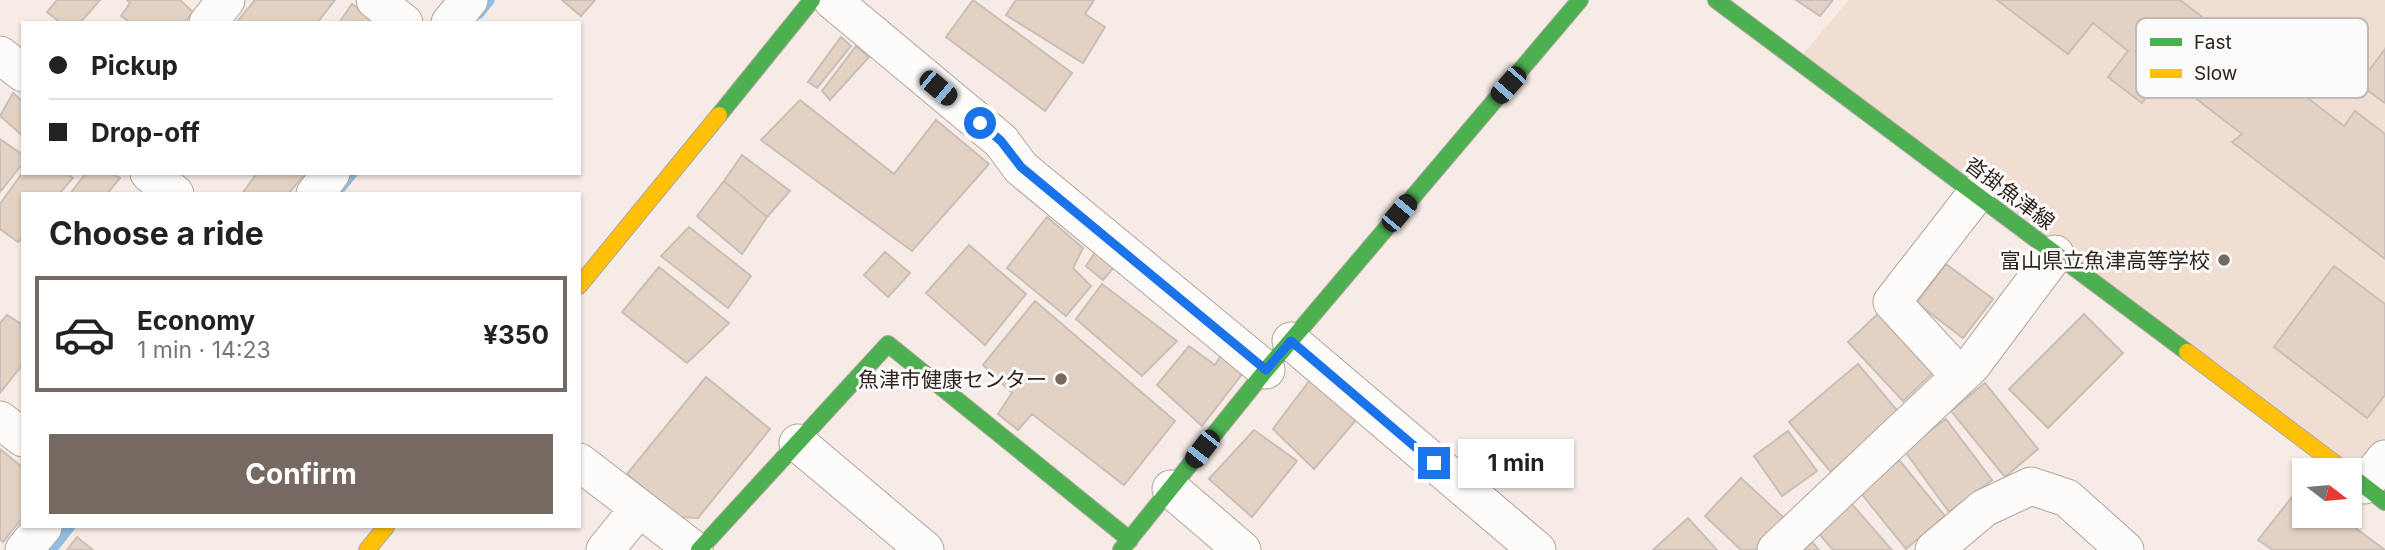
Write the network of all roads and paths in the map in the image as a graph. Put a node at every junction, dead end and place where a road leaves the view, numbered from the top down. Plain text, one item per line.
1 (226, 0) edge
2 (375, 0) edge
3 (468, 0) edge
4 (812, 0) edge
5 (832, 0) edge
6 (1580, 0) edge
7 (1716, 0) edge
8 (210, 21) edge
9 (401, 21) edge
10 (452, 21) edge
11 (0, 55) edge
12 (21, 71) edge
13 (151, 175) edge
14 (329, 175) edge
15 (173, 192) edge
16 (317, 192) edge
17 (1976, 194) junction
18 (2055, 254) junction
19 (581, 284) edge
20 (1291, 341) junction
21 (1266, 370) junction
22 (1960, 376) junction
23 (0, 420) edge
24 (21, 436) edge
25 (797, 443) junction
26 (581, 464) edge
27 (2366, 478) edge
28 (1171, 489) junction
29 (639, 508) junction
30 (42, 528) edge
31 (385, 528) edge
32 (1125, 545) edge
33 (911, 546) edge
34 (24, 550) edge
35 (367, 550) edge
36 (605, 550) edge
37 (694, 550) edge
38 (699, 550) edge
39 (1242, 550) edge
40 (1537, 550) edge
41 (1776, 550) edge
42 (1934, 550) edge
43 (2125, 550) edge

1 - 8 street
2 - 9 street
3 - 10 street
4 - 19 street
5 - 21 street
6 - 20 street
7 - 17 street, 沓掛魚津線
11 - 12 street
13 - 15 street
14 - 16 street
17 - 18 street, 沓掛魚津線
17 - 22 street
18 - 22 street
18 - 27 street, 沓掛魚津線
20 - 21 street
20 - 40 street
21 - 28 street
22 - 41 street
23 - 24 street
25 - 32 street
25 - 33 street
25 - 38 street
26 - 29 street
28 - 32 street
28 - 39 street
29 - 36 street
29 - 37 street
30 - 34 street
31 - 35 street
42 - 43 street

